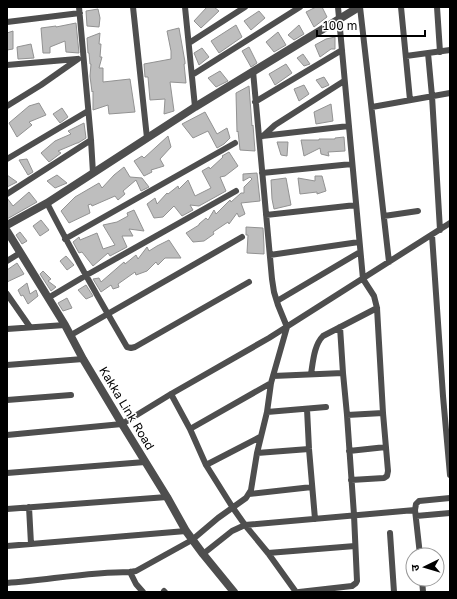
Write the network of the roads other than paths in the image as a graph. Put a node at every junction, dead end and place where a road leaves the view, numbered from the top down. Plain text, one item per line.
1 (133, 7) edge
2 (185, 7) edge
3 (245, 7) edge
4 (300, 7) edge
5 (338, 7) edge
6 (360, 7) edge
7 (401, 7) edge
8 (436, 7) edge
9 (80, 10) edge
10 (339, 19) junction
11 (7, 22) edge
12 (188, 44) junction
13 (342, 50) junction
14 (450, 50) edge
15 (440, 52) junction
16 (428, 53) junction
17 (406, 56) junction
18 (81, 59) junction
19 (7, 64) edge
20 (252, 72) junction
21 (192, 75) junction
22 (344, 81) junction
23 (450, 93) edge
24 (432, 96) junction
25 (410, 100) junction
26 (255, 102) junction
27 (7, 106) edge
28 (195, 106) junction
29 (372, 107) junction
30 (88, 111) junction
31 (349, 126) junction
32 (260, 136) junction
33 (147, 138) junction
34 (91, 140) junction
35 (235, 143) dead end
36 (7, 159) edge
37 (352, 164) junction
38 (93, 172) junction
39 (262, 173) junction
40 (236, 191) dead end
41 (7, 194) edge
42 (47, 203) junction
43 (356, 204) junction
44 (418, 211) dead end
45 (266, 215) junction
46 (384, 216) junction
47 (450, 223) edge
48 (7, 225) edge
49 (440, 230) junction
50 (7, 231) edge
51 (432, 235) junction
52 (242, 237) dead end
53 (65, 239) junction
54 (359, 242) junction
55 (360, 252) junction
56 (20, 253) junction
57 (270, 255) junction
58 (7, 261) edge
59 (389, 262) junction
60 (85, 276) junction
61 (363, 279) junction
62 (249, 282) dead end
63 (7, 294) edge
64 (48, 298) junction
65 (277, 301) junction
66 (377, 308) junction
67 (107, 314) junction
68 (65, 325) junction
69 (30, 327) junction
70 (287, 327) junction
71 (340, 327) junction
72 (7, 329) edge
73 (71, 335) junction
74 (83, 359) junction
75 (7, 364) edge
76 (311, 374) junction
77 (343, 374) junction
78 (273, 376) junction
79 (271, 383) junction
80 (171, 394) junction
81 (71, 395) dead end
82 (7, 400) edge
83 (326, 407) dead end
84 (307, 409) junction
85 (267, 412) junction
86 (383, 413) junction
87 (347, 415) junction
88 (122, 424) junction
89 (190, 429) junction
90 (7, 435) edge
91 (260, 436) junction
92 (386, 447) junction
93 (309, 449) junction
94 (350, 451) junction
95 (257, 453) junction
96 (145, 462) junction
97 (206, 465) junction
98 (7, 472) edge
99 (450, 475) edge
100 (351, 480) junction
101 (312, 487) junction
102 (249, 494) junction
103 (167, 497) junction
104 (450, 498) edge
105 (29, 507) junction
106 (233, 508) junction
107 (7, 509) edge
108 (416, 513) junction
109 (450, 513) edge
110 (354, 515) junction
111 (315, 519) junction
112 (245, 525) junction
113 (186, 530) junction
114 (390, 533) dead end
115 (192, 540) junction
116 (31, 544) junction
117 (7, 546) edge
118 (355, 546) junction
119 (419, 547) edge
120 (268, 553) junction
121 (203, 554) junction
122 (130, 572) junction
123 (7, 583) edge
124 (143, 592) edge
125 (234, 592) edge
126 (298, 592) edge
127 (394, 592) edge

1 - 33 street
2 - 12 street
3 - 12 street
4 - 21 street
5 - 10 street
6 - 10 street
6 - 29 street
7 - 17 street
8 - 15 street
9 - 11 street
9 - 18 street
10 - 13 street
10 - 20 street
12 - 21 street
13 - 22 street
13 - 26 street
14 - 15 street
15 - 16 street
16 - 17 street
16 - 24 street
17 - 25 street
18 - 19 street
18 - 27 street
18 - 30 street
20 - 26 street
20 - 28 street
21 - 28 street
22 - 31 street
22 - 32 street
23 - 24 street
24 - 25 street
24 - 49 street
25 - 29 street
26 - 32 street
28 - 33 street
29 - 46 street
30 - 34 street
30 - 36 street
31 - 32 street
31 - 37 street
32 - 39 street
33 - 38 street
34 - 38 street
34 - 41 street
35 - 53 street
37 - 39 street
37 - 43 street
38 - 42 street
39 - 45 street
40 - 60 street
42 - 48 street
42 - 53 street
43 - 45 street
43 - 54 street
44 - 46 street
45 - 57 street
46 - 59 street
47 - 49 street
49 - 51 street
50 - 56 street, Kakka Link Road
51 - 59 street
51 - 99 street
52 - 67 street
53 - 60 street
54 - 55 street
54 - 57 street
55 - 61 street
55 - 65 street
56 - 58 street
56 - 64 street, Kakka Link Road
57 - 65 street
59 - 61 street
60 - 64 street
60 - 67 street
61 - 66 street
61 - 70 street
62 - 67 street
63 - 69 street
64 - 68 street, Kakka Link Road
65 - 70 street
66 - 71 street
66 - 86 street
67 - 73 street
68 - 69 street
68 - 73 street, Kakka Link Road
69 - 72 street
70 - 78 street
70 - 80 street
71 - 76 street
71 - 77 street
73 - 74 street, Kakka Link Road
74 - 75 street
74 - 88 street, Kakka Link Road
76 - 77 street
76 - 78 street
77 - 87 street
78 - 79 street
79 - 85 street
79 - 89 street
80 - 88 street
80 - 89 street
81 - 82 street
83 - 84 street
84 - 85 street
84 - 93 street
85 - 91 street
86 - 87 street
86 - 92 street
87 - 94 street
88 - 90 street
88 - 96 street, Kakka Link Road
89 - 97 street
91 - 95 street
91 - 97 street
92 - 94 street
92 - 100 street
93 - 95 street
93 - 101 street
94 - 100 street
95 - 102 street
96 - 98 street
96 - 103 street, Kakka Link Road
97 - 106 street
100 - 110 street
101 - 102 street
101 - 111 street
102 - 106 street
103 - 105 street
103 - 113 street, Kakka Link Road
104 - 108 street
105 - 107 street
105 - 116 street
106 - 112 street
106 - 115 street
108 - 109 street
108 - 110 street
108 - 119 street
110 - 111 street
110 - 118 street
111 - 112 street
112 - 120 street
112 - 121 street
113 - 115 street, Kakka Link Road
113 - 116 street
114 - 127 street
115 - 121 street, Kakka Link Road
115 - 122 street
116 - 117 street
118 - 120 street
118 - 126 street
120 - 126 street
121 - 125 street, Kakka Link Road
122 - 123 street
122 - 124 street

